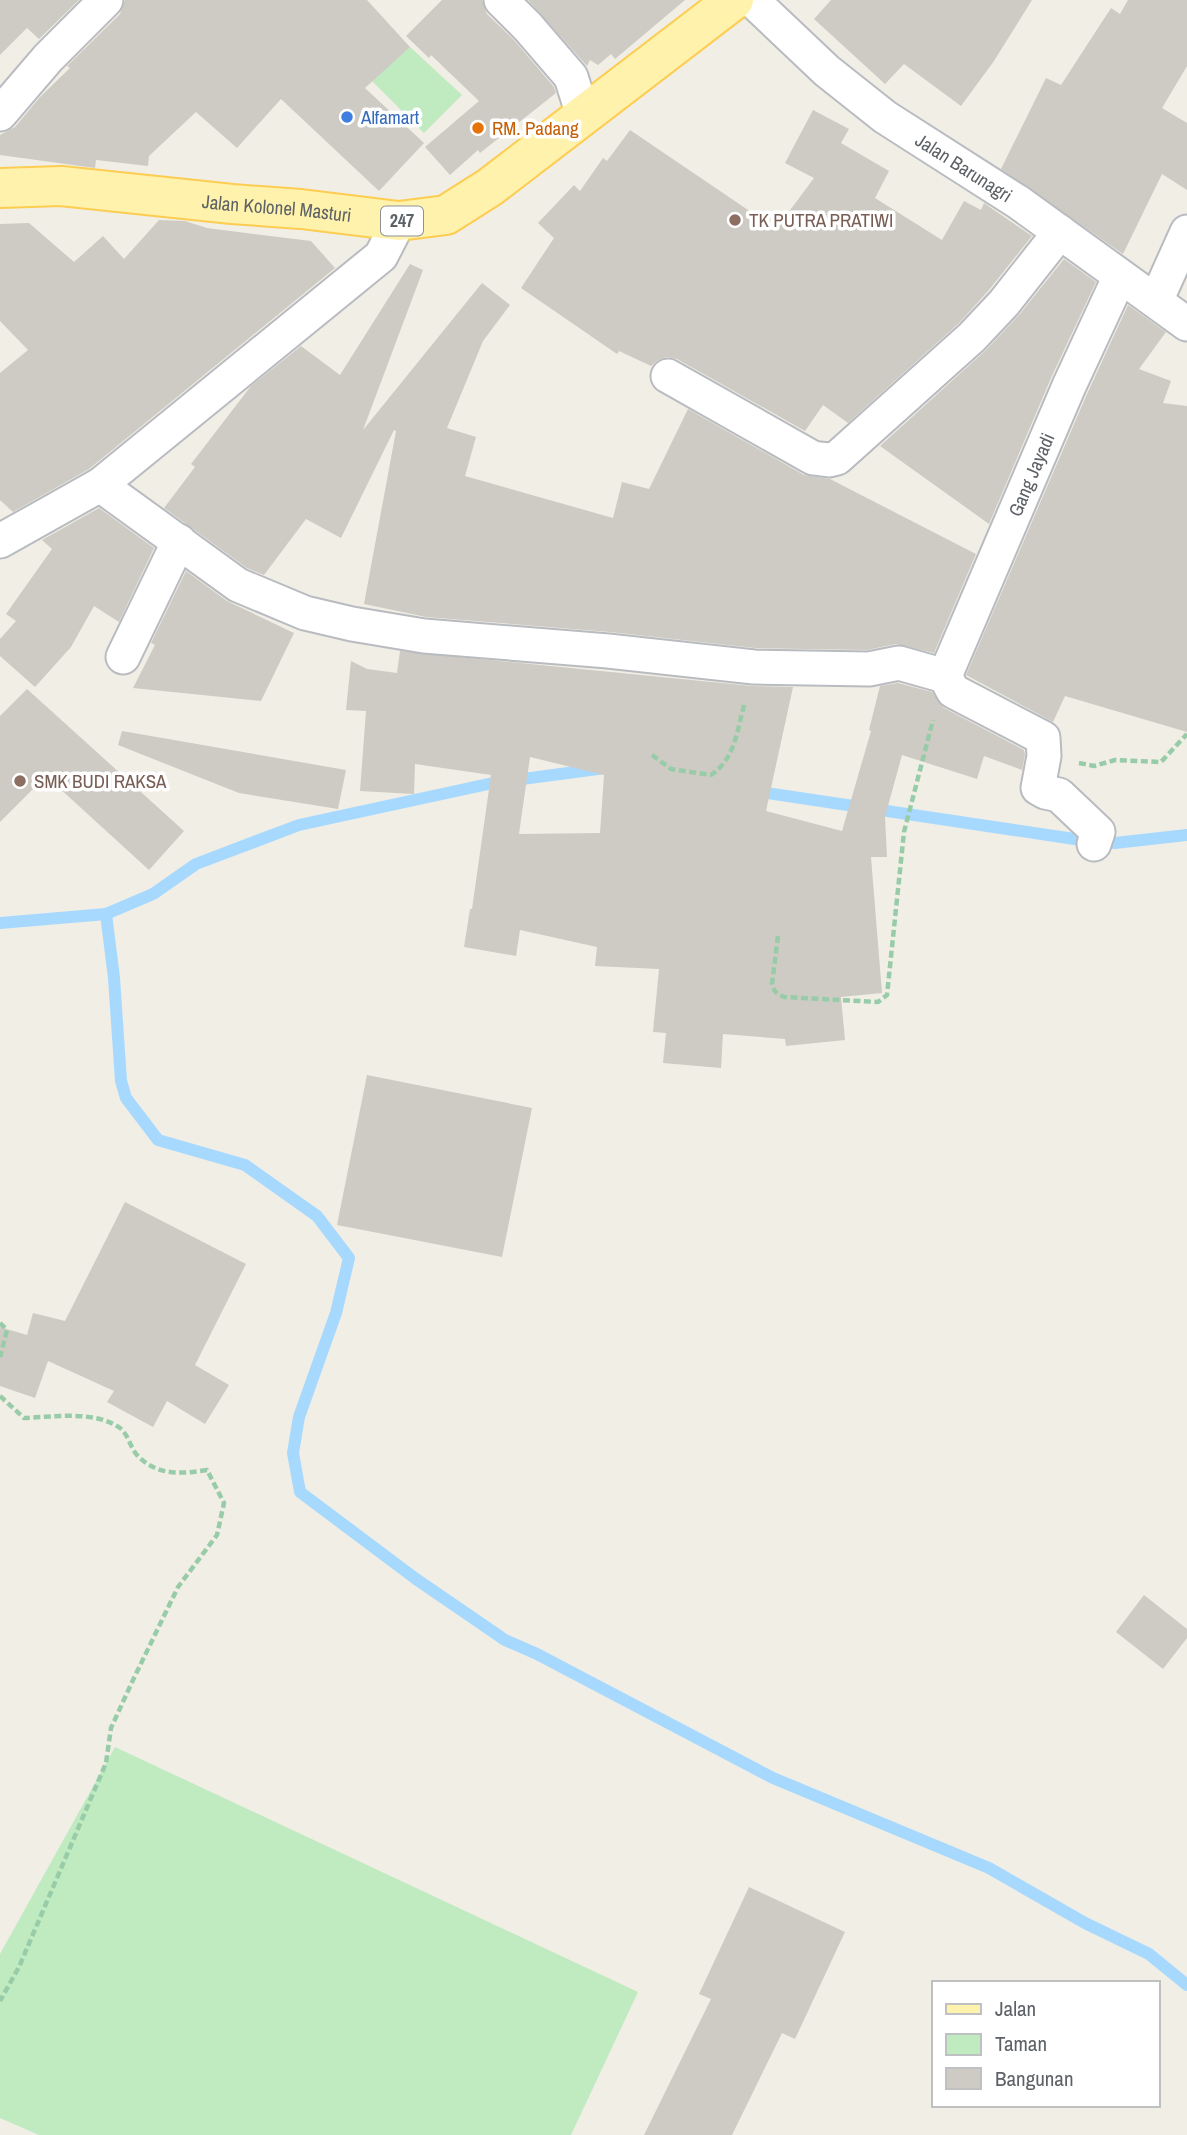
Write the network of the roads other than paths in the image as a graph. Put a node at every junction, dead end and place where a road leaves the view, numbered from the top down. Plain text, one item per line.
1 (106, 0) edge
2 (501, 0) edge
3 (734, 0) edge
4 (752, 0) edge
5 (0, 114) edge
6 (583, 115) junction
7 (0, 188) edge
8 (399, 221) junction
9 (1060, 232) junction
10 (1187, 232) edge
11 (1120, 276) junction
12 (1156, 301) junction
13 (1187, 324) edge
14 (668, 376) dead end
15 (100, 485) junction
16 (0, 541) edge
17 (179, 541) junction
18 (123, 657) dead end
19 (945, 676) junction
20 (1094, 844) dead end

1 - 5 street
2 - 6 street
3 - 6 main road, Jalan Kolonel Masturi / 247
4 - 9 street, Jalan Barunagri
6 - 8 main road, Jalan Kolonel Masturi / 247
7 - 8 main road, Jalan Kolonel Masturi / 247
8 - 15 street
9 - 11 street, Jalan Barunagri
9 - 14 street
10 - 12 street
11 - 12 street, Jalan Barunagri
11 - 19 street, Gang Jayadi
12 - 13 street, Jalan Barunagri
15 - 16 street
15 - 17 street
17 - 18 street
17 - 19 street
19 - 20 street

